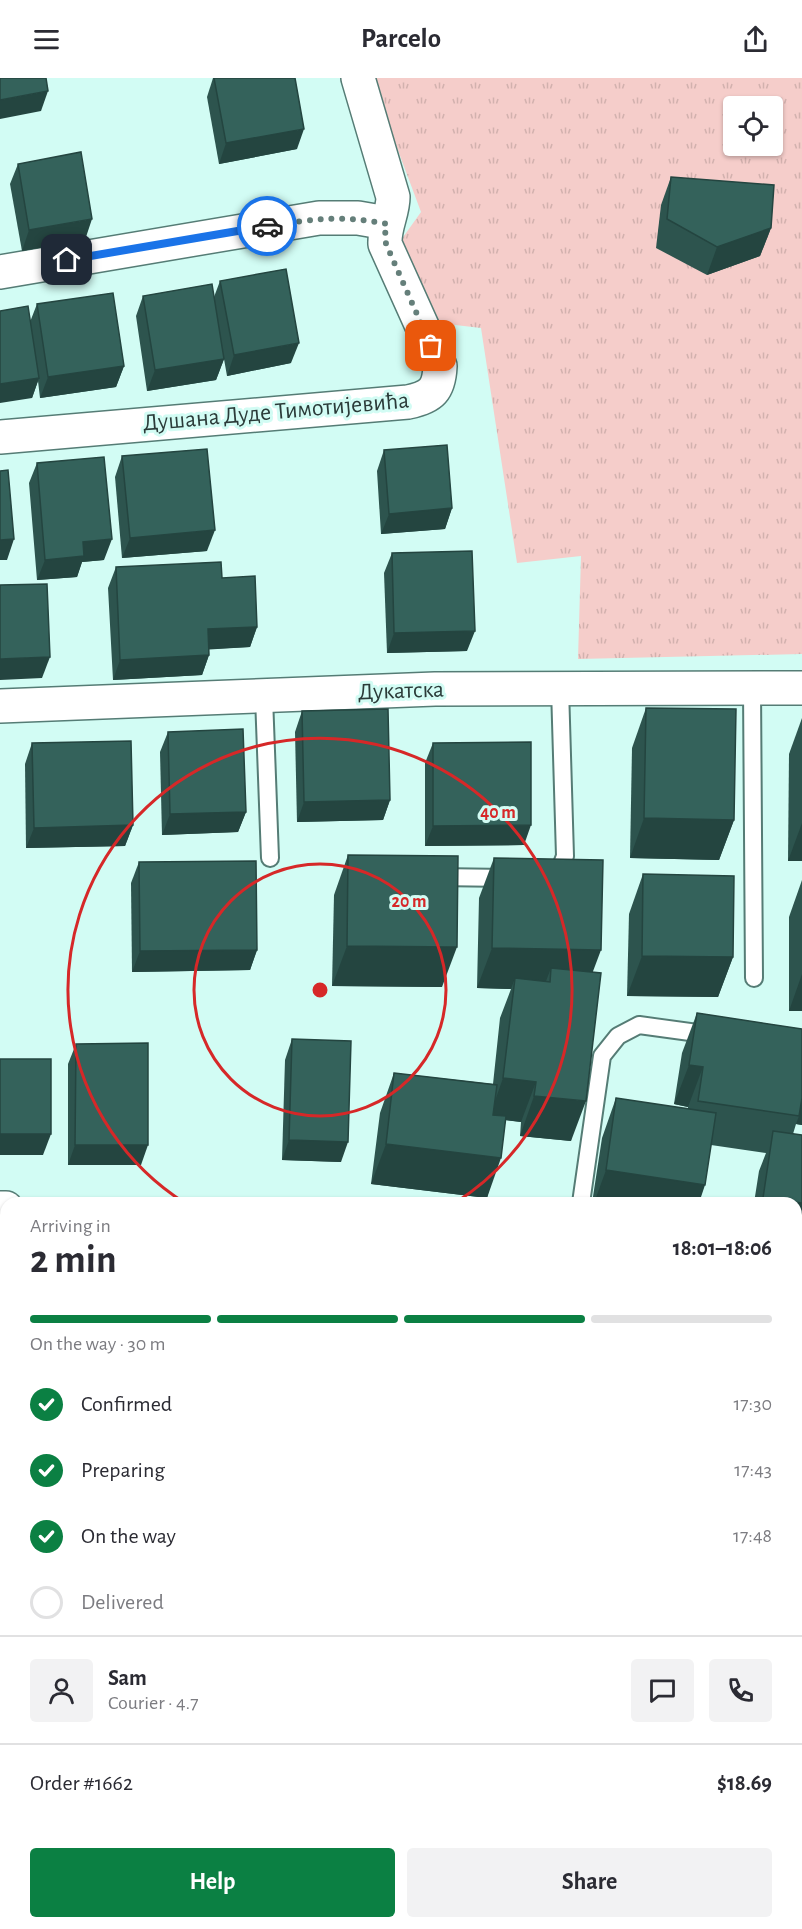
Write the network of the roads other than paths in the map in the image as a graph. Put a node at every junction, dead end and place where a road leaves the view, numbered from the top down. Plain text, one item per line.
1 (358, 78) edge
2 (387, 224) junction
3 (0, 272) edge
4 (0, 437) edge
5 (560, 687) junction
6 (752, 688) junction
7 (802, 688) edge
8 (264, 697) junction
9 (0, 706) edge
10 (270, 858) dead end
11 (423, 877) edge
12 (753, 978) dead end
13 (732, 1038) edge
14 (582, 1197) edge

1 - 2 street, Душана Дуде Тимотијевића
2 - 3 street
2 - 4 street, Душана Дуде Тимотијевића
5 - 6 street, Дукатска
5 - 8 street, Дукатска
5 - 11 lane
6 - 7 street, Дукатска
6 - 12 lane
8 - 9 street, Дукатска
8 - 10 lane
13 - 14 lane

